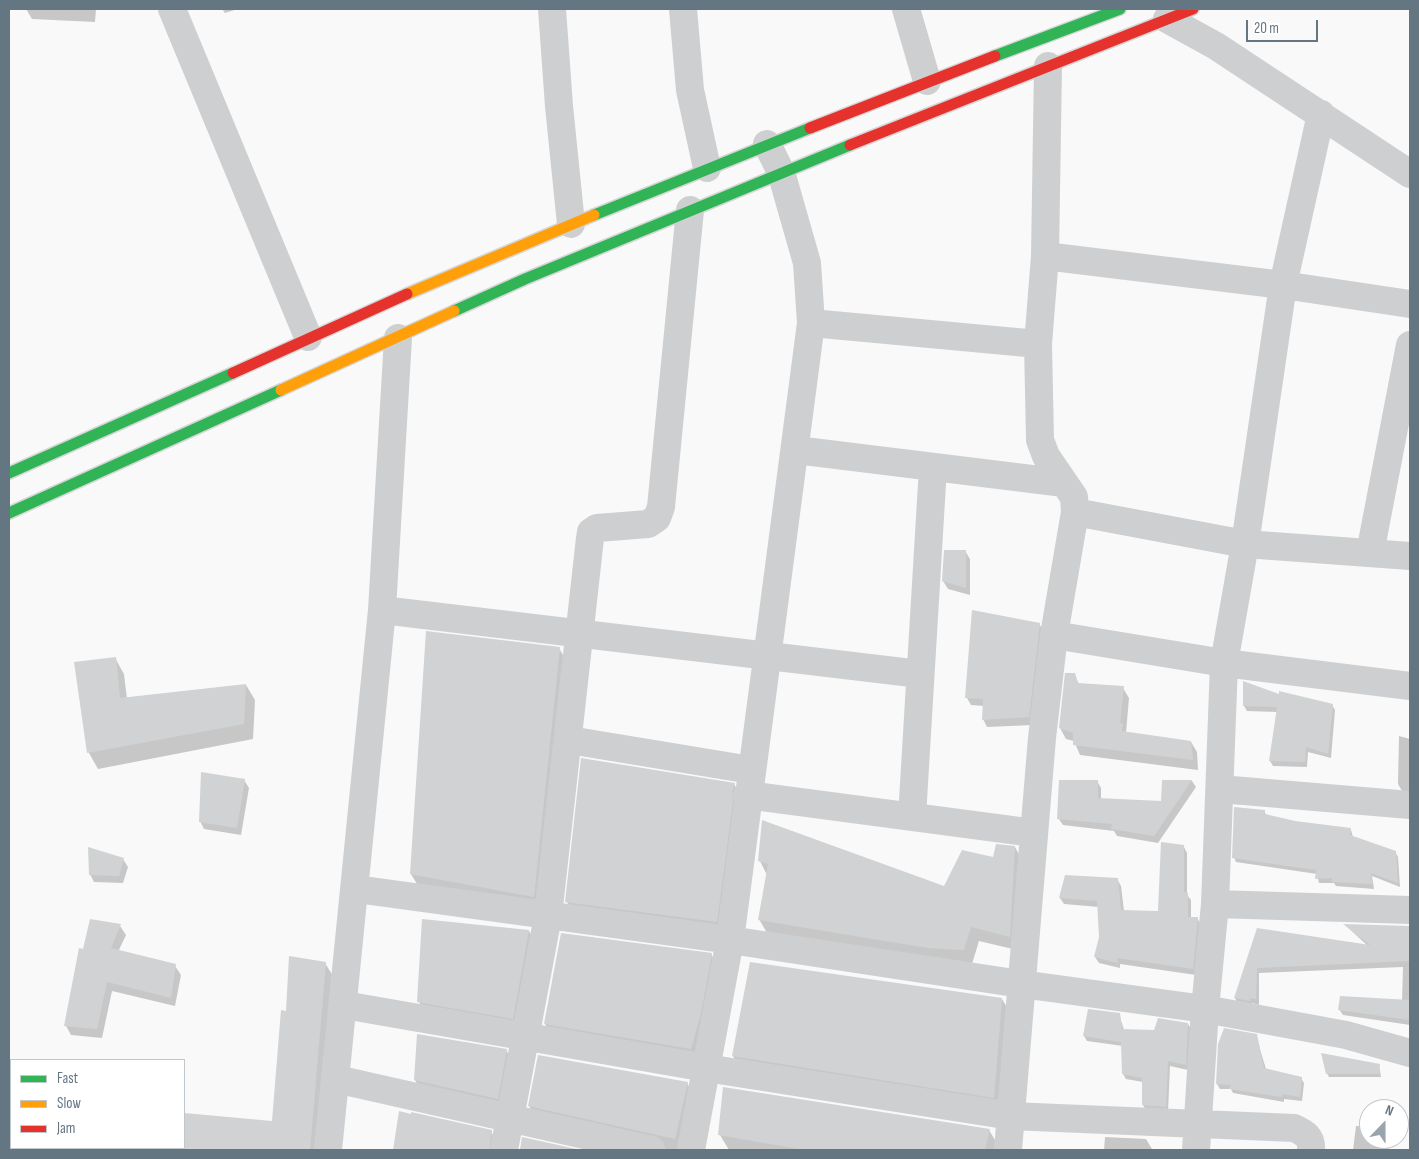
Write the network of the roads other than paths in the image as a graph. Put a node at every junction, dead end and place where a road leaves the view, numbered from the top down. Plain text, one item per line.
1 (172, 9) edge
2 (552, 9) edge
3 (683, 9) edge
4 (906, 9) edge
5 (1118, 9) edge
6 (1193, 9) edge
7 (1167, 18) junction
8 (1048, 66) junction
9 (927, 81) junction
10 (1321, 114) junction
11 (767, 144) junction
12 (707, 168) junction
13 (781, 172) junction
14 (1410, 174) edge
15 (690, 210) junction
16 (571, 224) junction
17 (512, 248) junction
18 (1045, 256) junction
19 (522, 271) junction
20 (1283, 285) junction
21 (1410, 304) edge
22 (811, 323) junction
23 (308, 337) junction
24 (398, 338) junction
25 (1038, 344) junction
26 (1410, 345) edge
27 (796, 450) junction
28 (933, 467) junction
29 (9, 473) edge
30 (1064, 483) junction
31 (9, 512) edge
32 (1075, 512) junction
33 (1245, 544) junction
34 (1370, 553) junction
35 (1410, 556) edge
36 (382, 610) junction
37 (579, 632) junction
38 (1054, 635) junction
39 (768, 654) junction
40 (1224, 663) junction
41 (920, 674) junction
42 (1410, 686) edge
43 (569, 740) junction
44 (749, 783) junction
45 (1220, 790) junction
46 (1410, 805) edge
47 (912, 817) junction
48 (1034, 833) junction
49 (356, 889) junction
50 (1215, 904) junction
51 (1410, 910) edge
52 (548, 916) junction
53 (730, 940) junction
54 (1021, 984) junction
55 (344, 1006) junction
56 (1205, 1009) junction
57 (525, 1038) junction
58 (1410, 1053) edge
59 (706, 1068) junction
60 (336, 1079) junction
61 (1010, 1116) junction
62 (510, 1120) junction
63 (1198, 1124) junction
64 (328, 1150) edge
65 (504, 1150) edge
66 (651, 1150) edge
67 (691, 1150) edge
68 (1008, 1150) edge
69 (1196, 1150) edge
70 (1311, 1150) edge

1 - 23 street
2 - 16 street
3 - 12 street
4 - 9 street
5 - 9 main road
6 - 7 main road
7 - 8 main road
7 - 10 street
8 - 13 main road
8 - 18 street
9 - 11 main road
10 - 14 street
10 - 20 street
11 - 12 main road
11 - 13 street
12 - 16 main road
13 - 15 main road
13 - 22 street
15 - 19 main road
15 - 37 street
16 - 17 main road
17 - 19 main road
17 - 23 main road
18 - 20 street
18 - 25 street
19 - 24 main road
20 - 21 street
20 - 33 street
22 - 25 street
22 - 27 street
23 - 29 main road
24 - 31 main road
24 - 36 street
25 - 30 street
26 - 34 street
27 - 28 street
27 - 39 street
28 - 30 street
28 - 41 street
30 - 32 street
32 - 33 street
32 - 38 street
33 - 34 street
33 - 40 street
34 - 35 street
36 - 37 street
36 - 49 street
37 - 39 street
37 - 43 street
38 - 40 street
38 - 48 street
39 - 41 street
39 - 44 street
40 - 42 street
40 - 45 street
41 - 47 street
43 - 44 street
43 - 52 street
44 - 47 street
44 - 53 street
45 - 46 street
45 - 50 street
47 - 48 street
48 - 54 street
49 - 52 street
49 - 55 street
50 - 51 street
50 - 56 street
52 - 53 street
52 - 57 street
53 - 54 street
53 - 59 street
54 - 56 street
54 - 61 street
55 - 57 street
55 - 60 street
56 - 58 street
56 - 63 street
57 - 59 street
57 - 62 street
59 - 61 street
59 - 67 street
60 - 62 street
60 - 64 street
61 - 63 street
61 - 68 street
62 - 65 street
62 - 66 street
63 - 69 street
63 - 70 street

